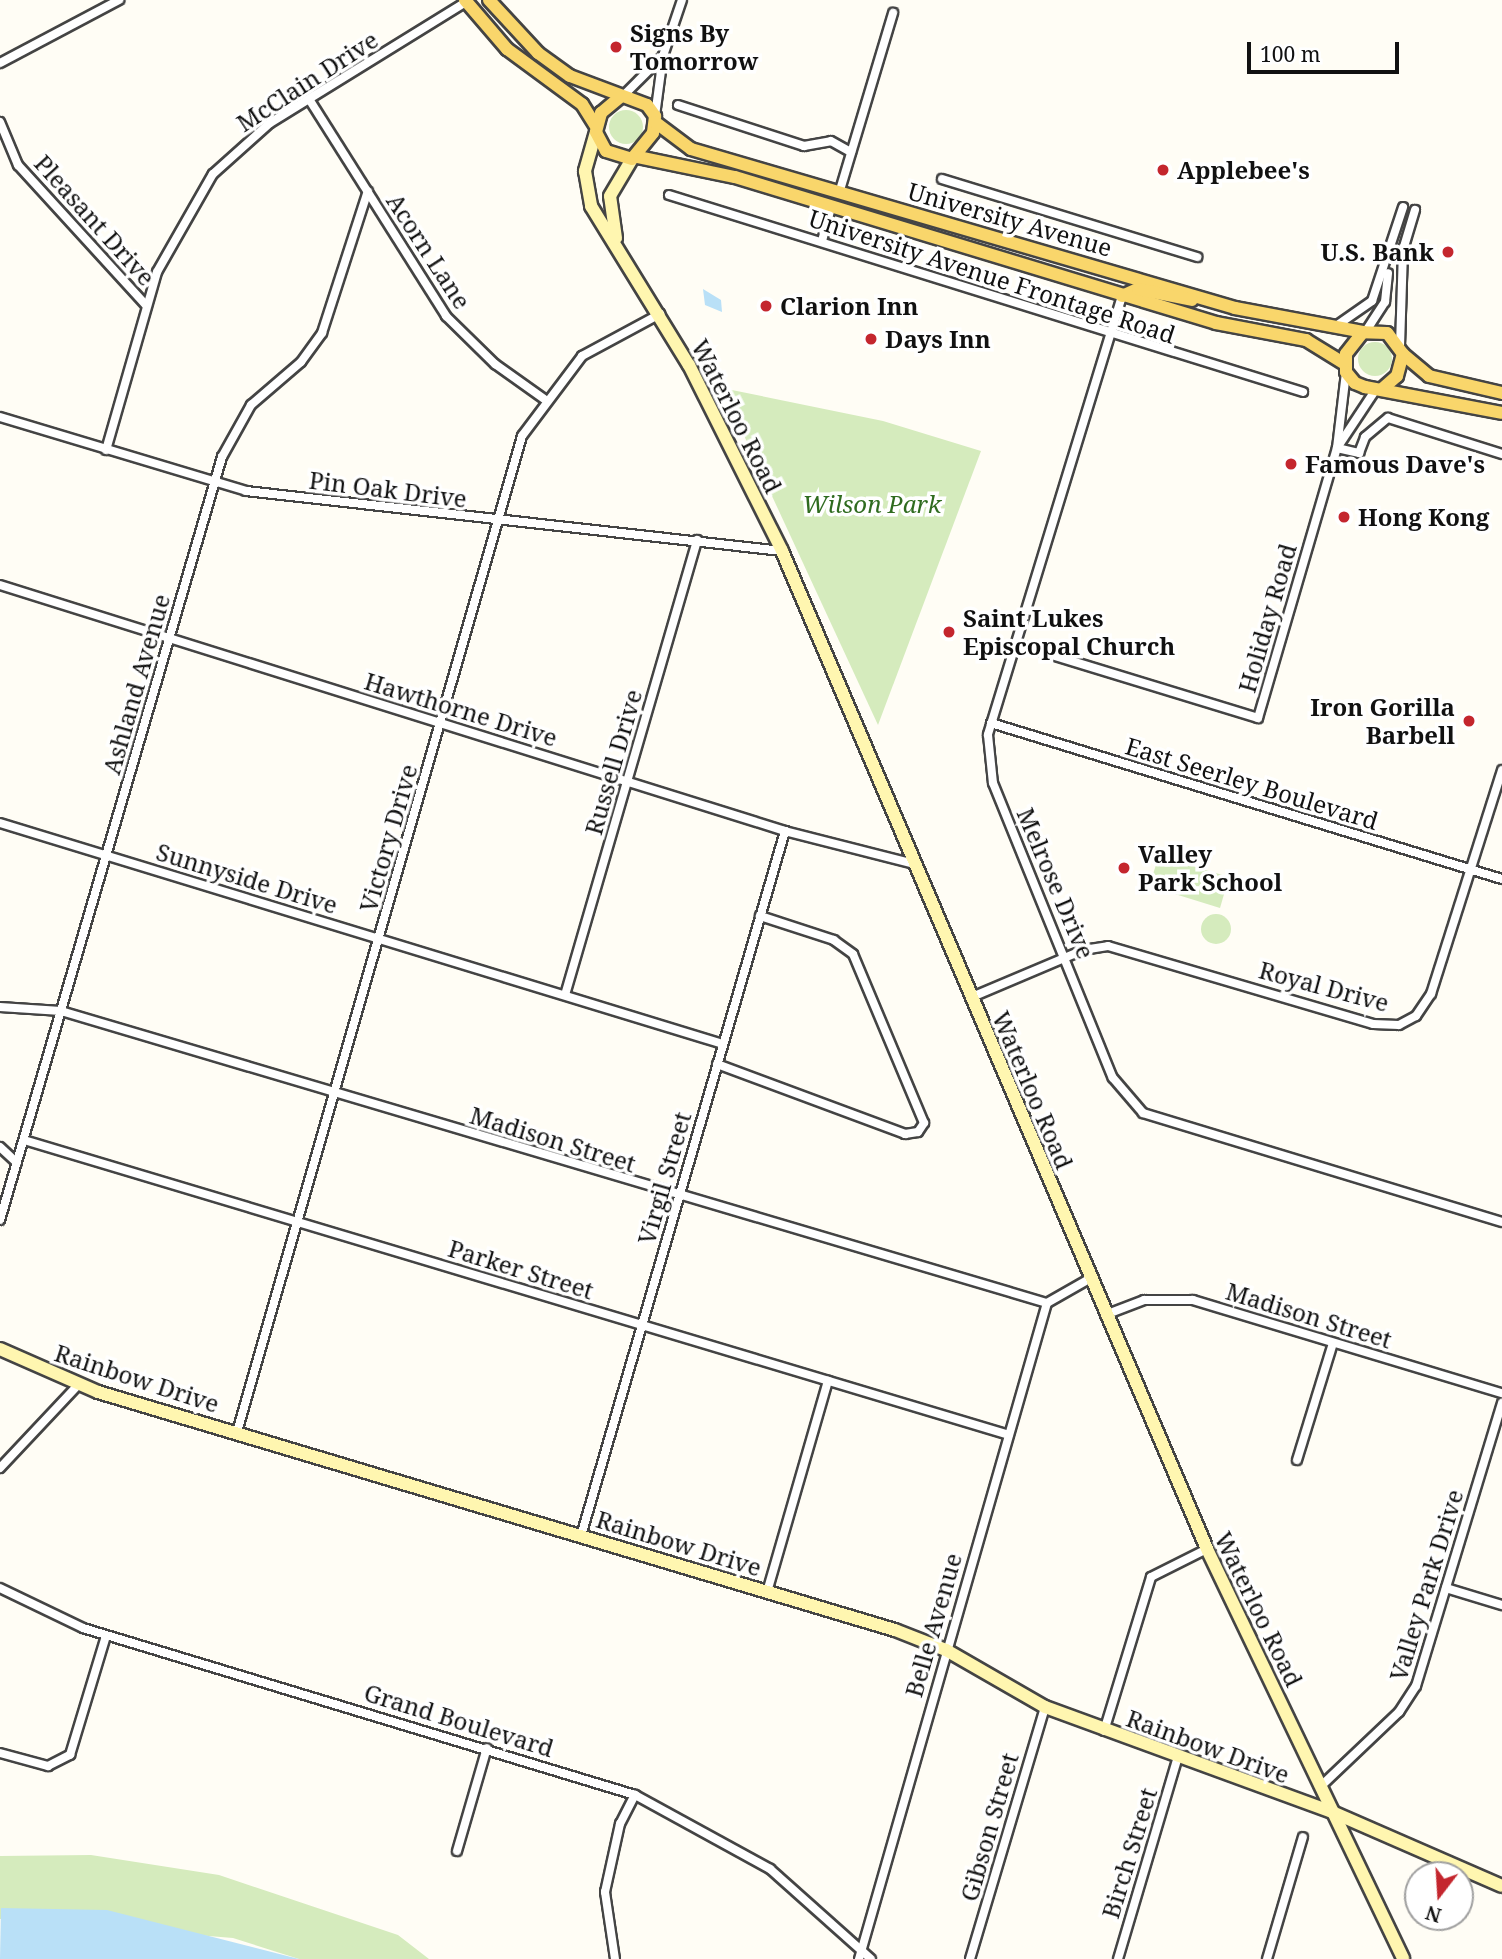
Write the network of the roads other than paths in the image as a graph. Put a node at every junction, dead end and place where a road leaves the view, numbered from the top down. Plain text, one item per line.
1 (119, 0) edge
2 (489, 0) edge
3 (682, 0) edge
4 (465, 1) edge
5 (894, 13) dead end
6 (663, 56) junction
7 (0, 63) edge
8 (622, 96) junction
9 (309, 99) junction
10 (678, 105) dead end
11 (655, 119) junction
12 (0, 122) edge
13 (596, 129) junction
14 (851, 152) junction
15 (635, 158) junction
16 (942, 179) dead end
17 (757, 184) junction
18 (839, 190) junction
19 (368, 191) junction
20 (669, 195) dead end
21 (1403, 206) dead end
22 (831, 207) junction
23 (1415, 210) dead end
24 (822, 241) junction
25 (617, 242) junction
26 (1197, 257) dead end
27 (1389, 264) junction
28 (1122, 296) junction
29 (1211, 301) junction
30 (146, 305) junction
31 (660, 314) junction
32 (1336, 326) junction
33 (1364, 332) junction
34 (1111, 334) junction
35 (1402, 350) junction
36 (1345, 368) junction
37 (1379, 389) junction
38 (1303, 392) dead end
39 (1502, 393) edge
40 (544, 399) junction
41 (1502, 412) edge
42 (0, 417) edge
43 (1337, 448) junction
44 (106, 450) junction
45 (1502, 454) edge
46 (214, 483) junction
47 (501, 521) junction
48 (697, 540) junction
49 (782, 551) junction
50 (0, 585) edge
51 (169, 638) junction
52 (1016, 644) junction
53 (440, 723) junction
54 (991, 723) junction
55 (1502, 769) edge
56 (627, 781) junction
57 (0, 823) edge
58 (785, 831) junction
59 (106, 856) junction
60 (912, 863) junction
61 (1470, 869) junction
62 (1502, 879) edge
63 (760, 916) junction
64 (379, 938) junction
65 (1065, 959) junction
66 (565, 995) junction
67 (972, 997) junction
68 (0, 1007) edge
69 (61, 1011) junction
70 (723, 1044) junction
71 (717, 1064) junction
72 (334, 1094) junction
73 (24, 1140) junction
74 (0, 1147) edge
75 (17, 1163) junction
76 (679, 1196) junction
77 (0, 1220) edge
78 (1502, 1222) edge
79 (298, 1223) junction
80 (1089, 1279) junction
81 (1047, 1303) junction
82 (1104, 1315) junction
83 (642, 1325) junction
84 (1333, 1343) junction
85 (0, 1349) edge
86 (828, 1381) junction
87 (78, 1385) junction
88 (1502, 1393) edge
89 (1502, 1403) edge
90 (237, 1432) junction
91 (1009, 1435) junction
92 (1297, 1460) dead end
93 (0, 1468) edge
94 (581, 1536) junction
95 (1207, 1549) junction
96 (0, 1588) edge
97 (1446, 1588) junction
98 (767, 1592) junction
99 (1502, 1605) edge
100 (106, 1636) junction
101 (946, 1650) junction
102 (1045, 1707) junction
103 (1104, 1731) junction
104 (487, 1748) junction
105 (0, 1753) edge
106 (1178, 1757) junction
107 (1320, 1787) junction
108 (635, 1795) junction
109 (1332, 1812) junction
110 (1303, 1837) dead end
111 (457, 1851) dead end
112 (1502, 1886) edge
113 (862, 1949) junction
114 (615, 1959) edge
115 (859, 1959) edge
116 (871, 1959) edge
117 (970, 1959) edge
118 (1118, 1959) edge
119 (1268, 1959) edge
120 (1403, 1959) edge

1 - 7 street
2 - 8 main road
3 - 6 street
4 - 9 street, McClain Drive
4 - 13 main road
5 - 14 street
6 - 8 street
6 - 11 street
8 - 11 main road
8 - 13 main road
9 - 19 street, Acorn Lane
9 - 30 street, McClain Drive
10 - 14 street
11 - 15 main road
11 - 18 main road, University Avenue
12 - 30 street, Pleasant Drive
13 - 15 main road
13 - 25 main road, Waterloo Road
14 - 18 street
15 - 17 main road, University Avenue
15 - 25 main road, Waterloo Road
16 - 26 street
17 - 18 main road
17 - 22 main road, University Avenue
18 - 29 main road, University Avenue
19 - 40 street, Acorn Lane
19 - 46 street, Ashland Avenue
20 - 24 street, University Avenue Frontage Road
21 - 27 street
22 - 24 street
22 - 28 main road, University Avenue
23 - 35 street
24 - 34 street, University Avenue Frontage Road
25 - 31 main road, Waterloo Road
27 - 32 street
27 - 33 street
28 - 29 main road
28 - 34 street, Melrose Drive
28 - 36 main road, University Avenue
29 - 32 main road, University Avenue
30 - 44 street, McClain Drive
31 - 40 street, Victory Drive
31 - 49 main road, Waterloo Road
32 - 33 main road, University Avenue
33 - 35 main road
33 - 36 main road
34 - 38 street, University Avenue Frontage Road
34 - 52 street, Melrose Drive
35 - 37 main road
35 - 39 main road
36 - 37 main road
36 - 43 street, Holiday Road
37 - 41 main road
37 - 43 street, Holiday Road
40 - 47 street, Victory Drive
42 - 44 street, Pin Oak Drive
43 - 45 street
43 - 52 street, Holiday Road
44 - 46 street, Pin Oak Drive
46 - 47 street, Pin Oak Drive
46 - 51 street, Ashland Avenue
47 - 48 street, Pin Oak Drive
47 - 53 street, Victory Drive
48 - 49 street, Pin Oak Drive
48 - 56 street, Russell Drive
49 - 60 main road, Waterloo Road
50 - 51 street, Hawthorne Drive
51 - 53 street, Hawthorne Drive
51 - 59 street, Ashland Avenue
52 - 54 street, Melrose Drive
53 - 56 street, Hawthorne Drive
53 - 64 street, Victory Drive
54 - 61 street, East Seerley Boulevard
54 - 65 street, Melrose Drive
55 - 61 street, Royal Drive
56 - 58 street, Hawthorne Drive
56 - 66 street, Russell Drive
57 - 59 street, Sunnyside Drive
58 - 60 street, Hawthorne Drive
58 - 63 street, Virgil Street
59 - 64 street, Sunnyside Drive
59 - 69 street, Ashland Avenue
60 - 67 main road, Waterloo Road
61 - 62 street, East Seerley Boulevard
61 - 65 street, Royal Drive
63 - 70 street, Virgil Street
63 - 71 street
64 - 66 street, Sunnyside Drive
64 - 72 street, Victory Drive
65 - 67 street, Royal Drive
65 - 78 street, Melrose Drive
66 - 70 street, Sunnyside Drive
67 - 80 main road, Waterloo Road
68 - 69 street, Madison Street
69 - 72 street, Madison Street
69 - 73 street, Ashland Avenue
70 - 71 street, Virgil Street
71 - 76 street, Virgil Street
72 - 76 street, Madison Street
72 - 79 street, Victory Drive
73 - 75 street, Ashland Avenue
73 - 79 street, Parker Street
74 - 75 street
75 - 77 street, Ashland Avenue
76 - 81 street, Madison Street
76 - 83 street, Virgil Street
79 - 83 street, Parker Street
79 - 90 street, Victory Drive
80 - 81 street
80 - 82 main road, Waterloo Road
81 - 91 street, Belle Avenue
82 - 84 street, Madison Street
82 - 95 main road, Waterloo Road
83 - 86 street, Parker Street
83 - 94 street, Virgil Street
84 - 88 street, Madison Street
84 - 92 street
85 - 87 main road, Rainbow Drive
86 - 91 street, Parker Street
86 - 98 street
87 - 90 main road, Rainbow Drive
87 - 93 street
89 - 97 street, Valley Park Drive
90 - 94 main road, Rainbow Drive
91 - 101 street, Belle Avenue
94 - 98 main road, Rainbow Drive
95 - 103 street
95 - 107 main road, Waterloo Road
96 - 100 street, Grand Boulevard
97 - 99 street
97 - 107 street, Valley Park Drive
98 - 101 main road, Rainbow Drive
100 - 104 street, Grand Boulevard
100 - 105 street
101 - 102 main road, Rainbow Drive
101 - 113 street, Belle Avenue
102 - 103 main road, Rainbow Drive
102 - 117 street, Gibson Street
103 - 106 main road, Rainbow Drive
104 - 108 street, Grand Boulevard
104 - 111 street
106 - 109 main road, Rainbow Drive
106 - 118 street, Birch Street
107 - 109 main road, Waterloo Road
108 - 113 street, Grand Boulevard
108 - 114 street
109 - 112 main road, Rainbow Drive
109 - 120 main road, Waterloo Road
110 - 119 street
113 - 115 street, Belle Avenue
113 - 116 street, Grand Boulevard

